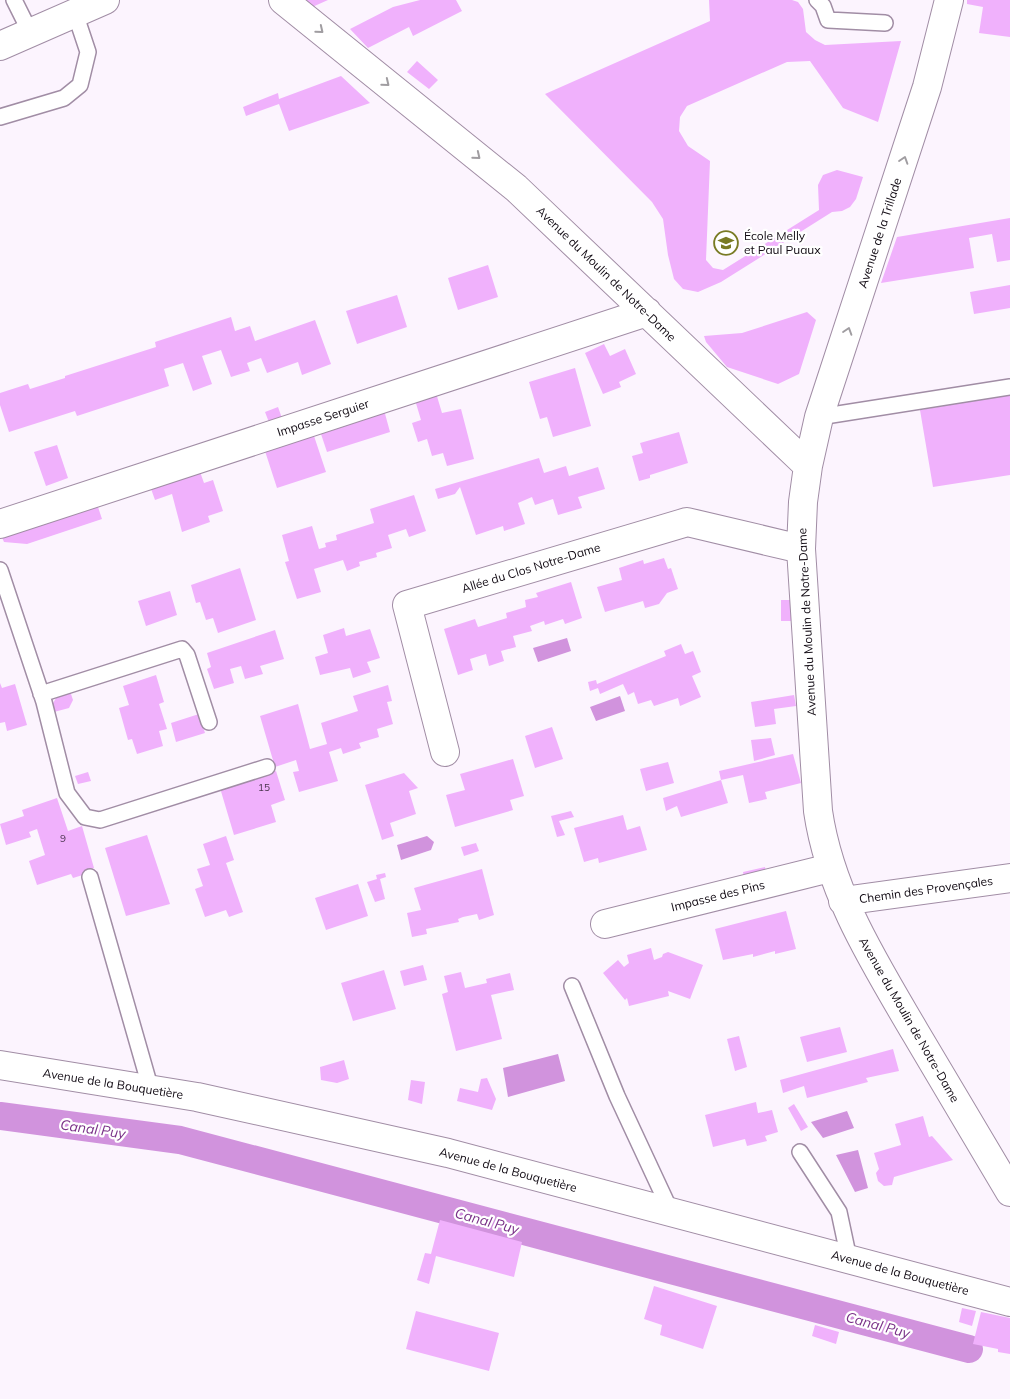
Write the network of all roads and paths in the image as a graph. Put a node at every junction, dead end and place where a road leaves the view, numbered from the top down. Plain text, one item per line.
1 (14, 0) edge
2 (104, 0) edge
3 (283, 0) edge
4 (817, 0) edge
5 (949, 0) edge
6 (75, 13) junction
7 (885, 23) dead end
8 (30, 32) junction
9 (0, 46) edge
10 (0, 117) edge
11 (646, 312) junction
12 (1010, 387) edge
13 (819, 417) junction
14 (808, 466) junction
15 (0, 524) edge
16 (801, 549) junction
17 (0, 570) edge
18 (41, 694) junction
19 (209, 722) dead end
20 (445, 752) dead end
21 (267, 767) dead end
22 (830, 868) junction
23 (90, 878) dead end
24 (1010, 878) edge
25 (843, 901) junction
26 (605, 924) dead end
27 (572, 986) dead end
28 (0, 1065) edge
29 (151, 1090) junction
30 (800, 1152) dead end
31 (1010, 1192) edge
32 (671, 1212) junction
33 (849, 1260) junction
34 (1010, 1302) edge

1 - 8 lane
2 - 6 street
3 -> 11 street, Avenue du Moulin de Notre-Dame
4 - 7 lane
13 -> 5 street, Avenue de la Trillade
6 - 8 street
6 - 10 lane
8 - 9 street
11 - 14 street, Avenue du Moulin de Notre-Dame
11 - 15 street, Impasse Serguier
12 - 13 lane
13 - 14 street, Avenue de la Trillade
14 - 16 street, Avenue du Moulin de Notre-Dame
16 - 20 street, Allée du Clos Notre-Dame
16 - 22 street, Avenue du Moulin de Notre-Dame
17 - 18 lane
18 - 19 lane
18 - 21 lane
22 - 25 street, Avenue du Moulin de Notre-Dame
22 - 26 street, Impasse des Pins
23 - 29 lane
24 - 25 street, Chemin des Provençales
25 - 31 street, Avenue du Moulin de Notre-Dame
27 - 32 lane
28 - 29 street, Avenue de la Bouquetière
29 - 32 street, Avenue de la Bouquetière
30 - 33 lane
32 - 33 street, Avenue de la Bouquetière
33 - 34 street, Avenue de la Bouquetière

